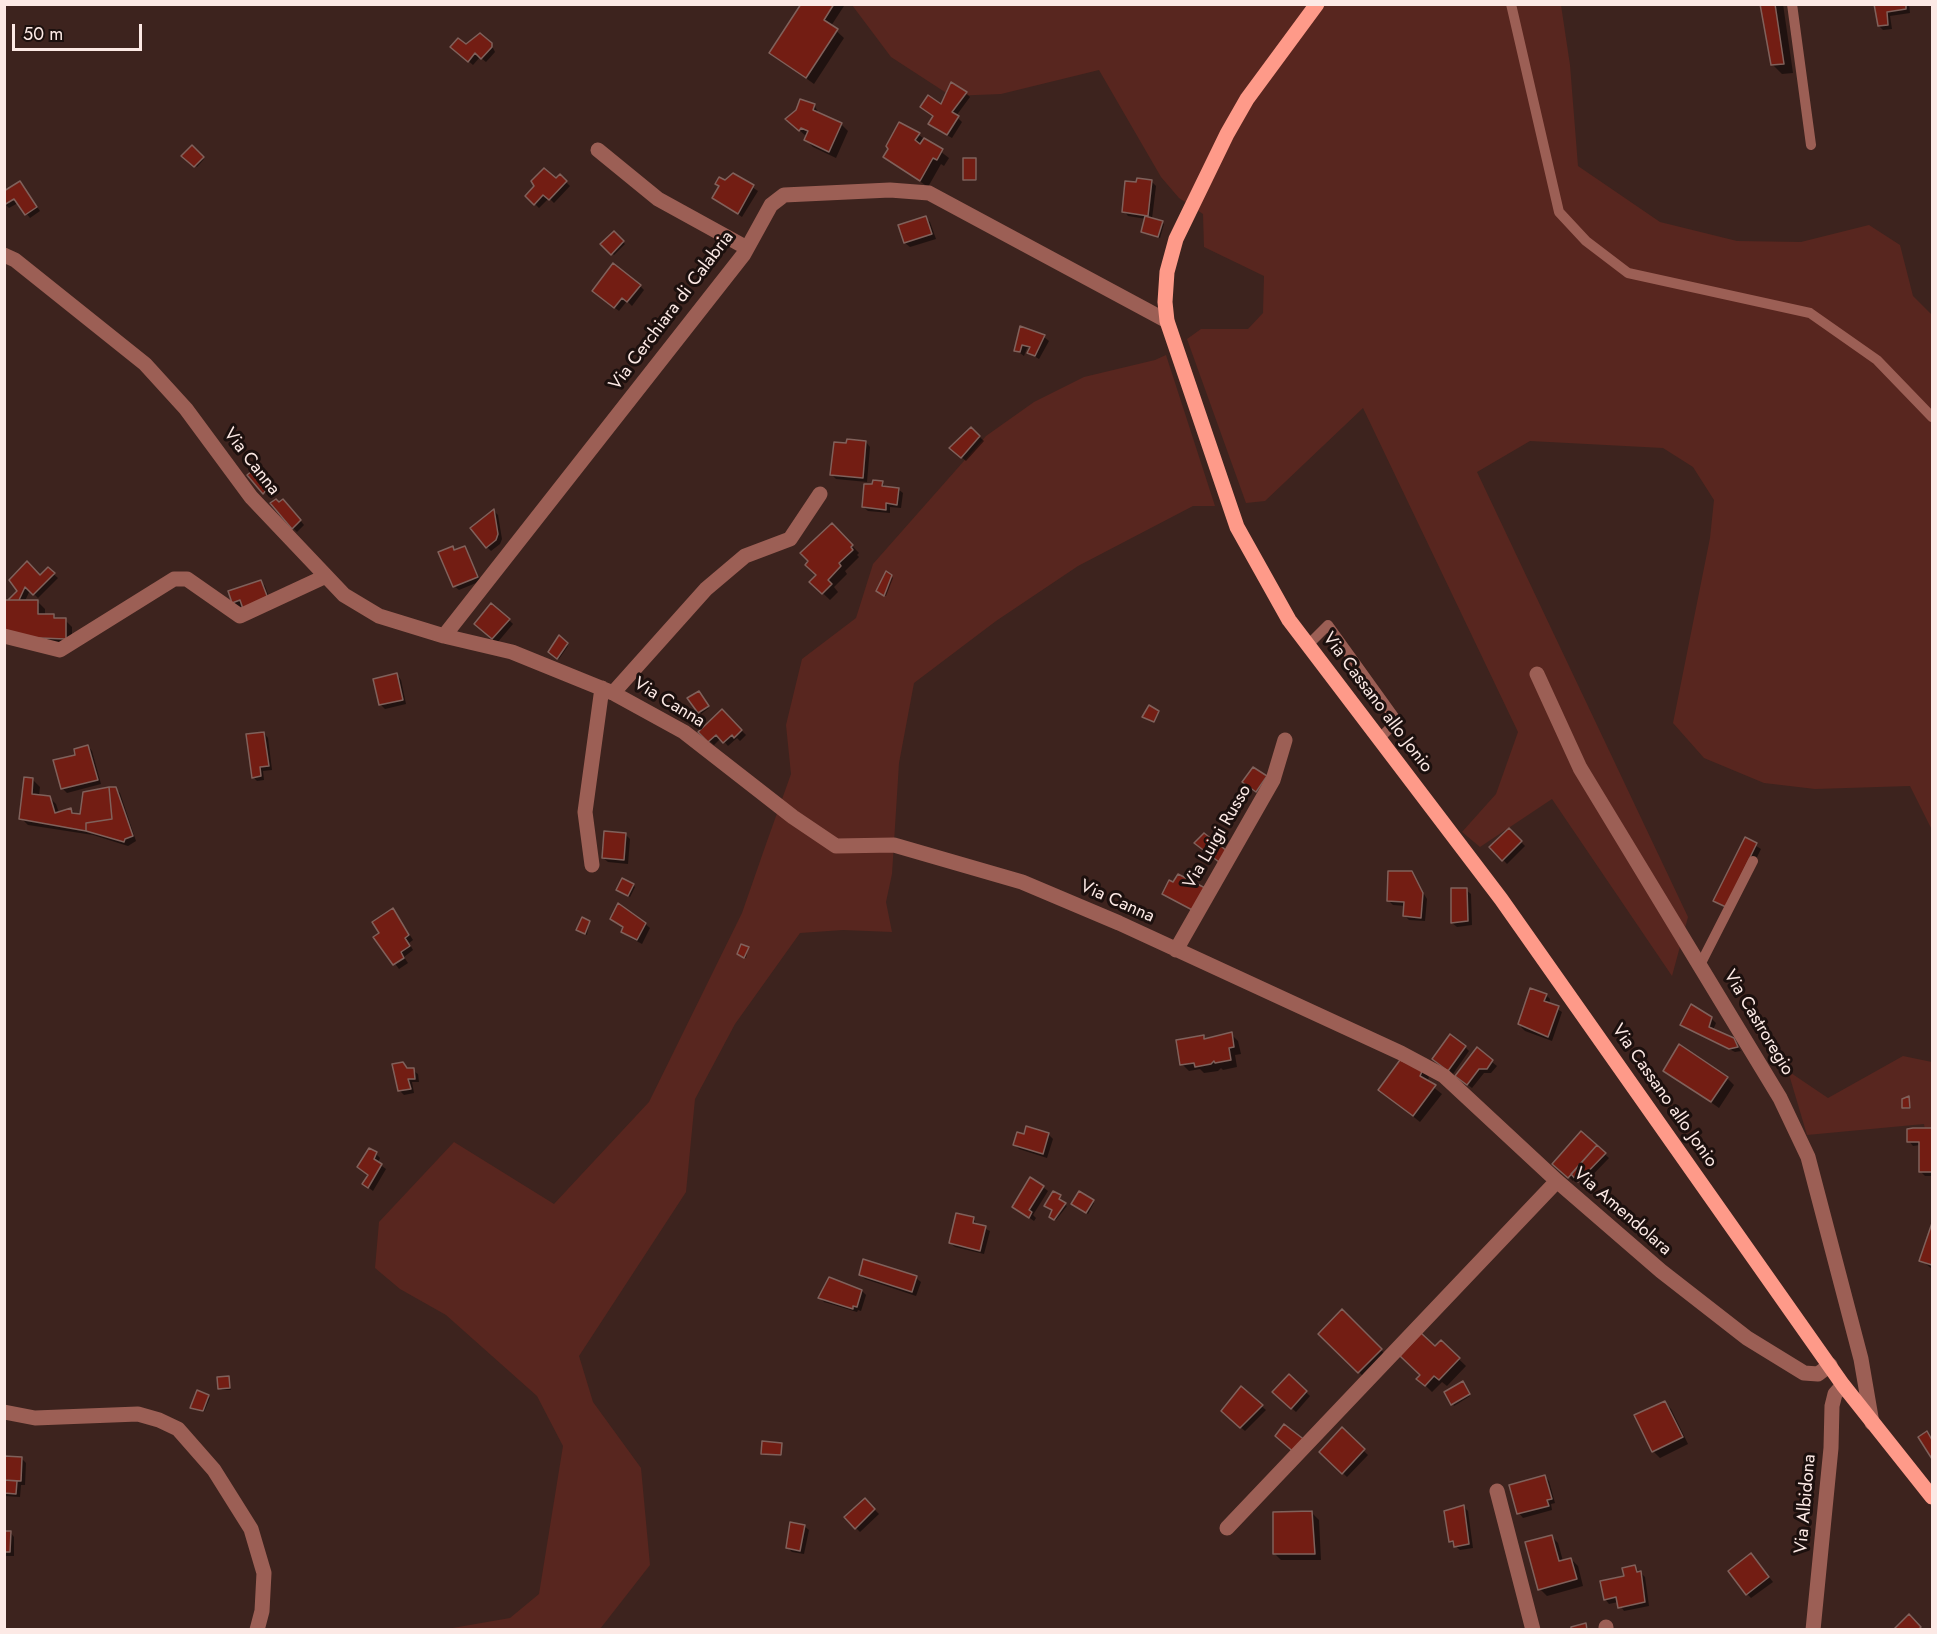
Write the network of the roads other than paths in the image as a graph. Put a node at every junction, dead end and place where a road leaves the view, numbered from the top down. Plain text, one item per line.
1 (1317, 4) edge
2 (1510, 4) edge
3 (1792, 4) edge
4 (1811, 146) dead end
5 (598, 150) dead end
6 (747, 248) junction
7 (4, 255) edge
8 (1167, 321) junction
9 (1932, 417) edge
10 (820, 494) dead end
11 (324, 577) junction
12 (4, 636) edge
13 (444, 636) junction
14 (1308, 645) junction
15 (1537, 674) dead end
16 (607, 690) junction
17 (1379, 738) junction
18 (1285, 740) dead end
19 (1753, 861) dead end
20 (592, 865) dead end
21 (1176, 950) junction
22 (1700, 965) junction
23 (1401, 1053) joint
24 (1557, 1181) junction
25 (1830, 1365) junction
26 (1843, 1385) junction
27 (4, 1412) edge
28 (1872, 1423) junction
29 (1497, 1491) dead end
30 (1932, 1497) edge
31 (1227, 1528) dead end
32 (257, 1629) edge
33 (1533, 1629) edge
34 (1813, 1629) edge

1 - 8 main road, Via Cassano allo Jonio
2 - 9 lane
3 - 4 lane
5 - 6 street
6 - 8 street, Via Cerchiara di Calabria
6 - 13 street, Via Cerchiara di Calabria
7 - 11 street, Via Canna
8 - 14 main road, Via Cassano allo Jonio
10 - 16 street
11 - 12 street
11 - 13 street, Via Canna
13 - 16 street, Via Canna
14 - 17 main road, Via Cassano allo Jonio
14 - 17 lane
15 - 22 street, Via Castroregio
16 - 20 street
16 - 21 street, Via Canna
17 - 25 main road, Via Cassano allo Jonio
18 - 21 street, Via Luigi Russo
19 - 22 lane
21 - 23 street, Via Canna
22 - 28 street, Via Castroregio
23 - 24 street, Via Amendolara
24 - 25 street, Via Amendolara
24 - 31 street
25 - 26 main road, Via Cassano allo Jonio
26 - 28 main road, Via Cassano allo Jonio
26 - 34 street, Via Albidona
27 - 32 street
28 - 30 main road, Via Cassano allo Jonio
29 - 33 street

